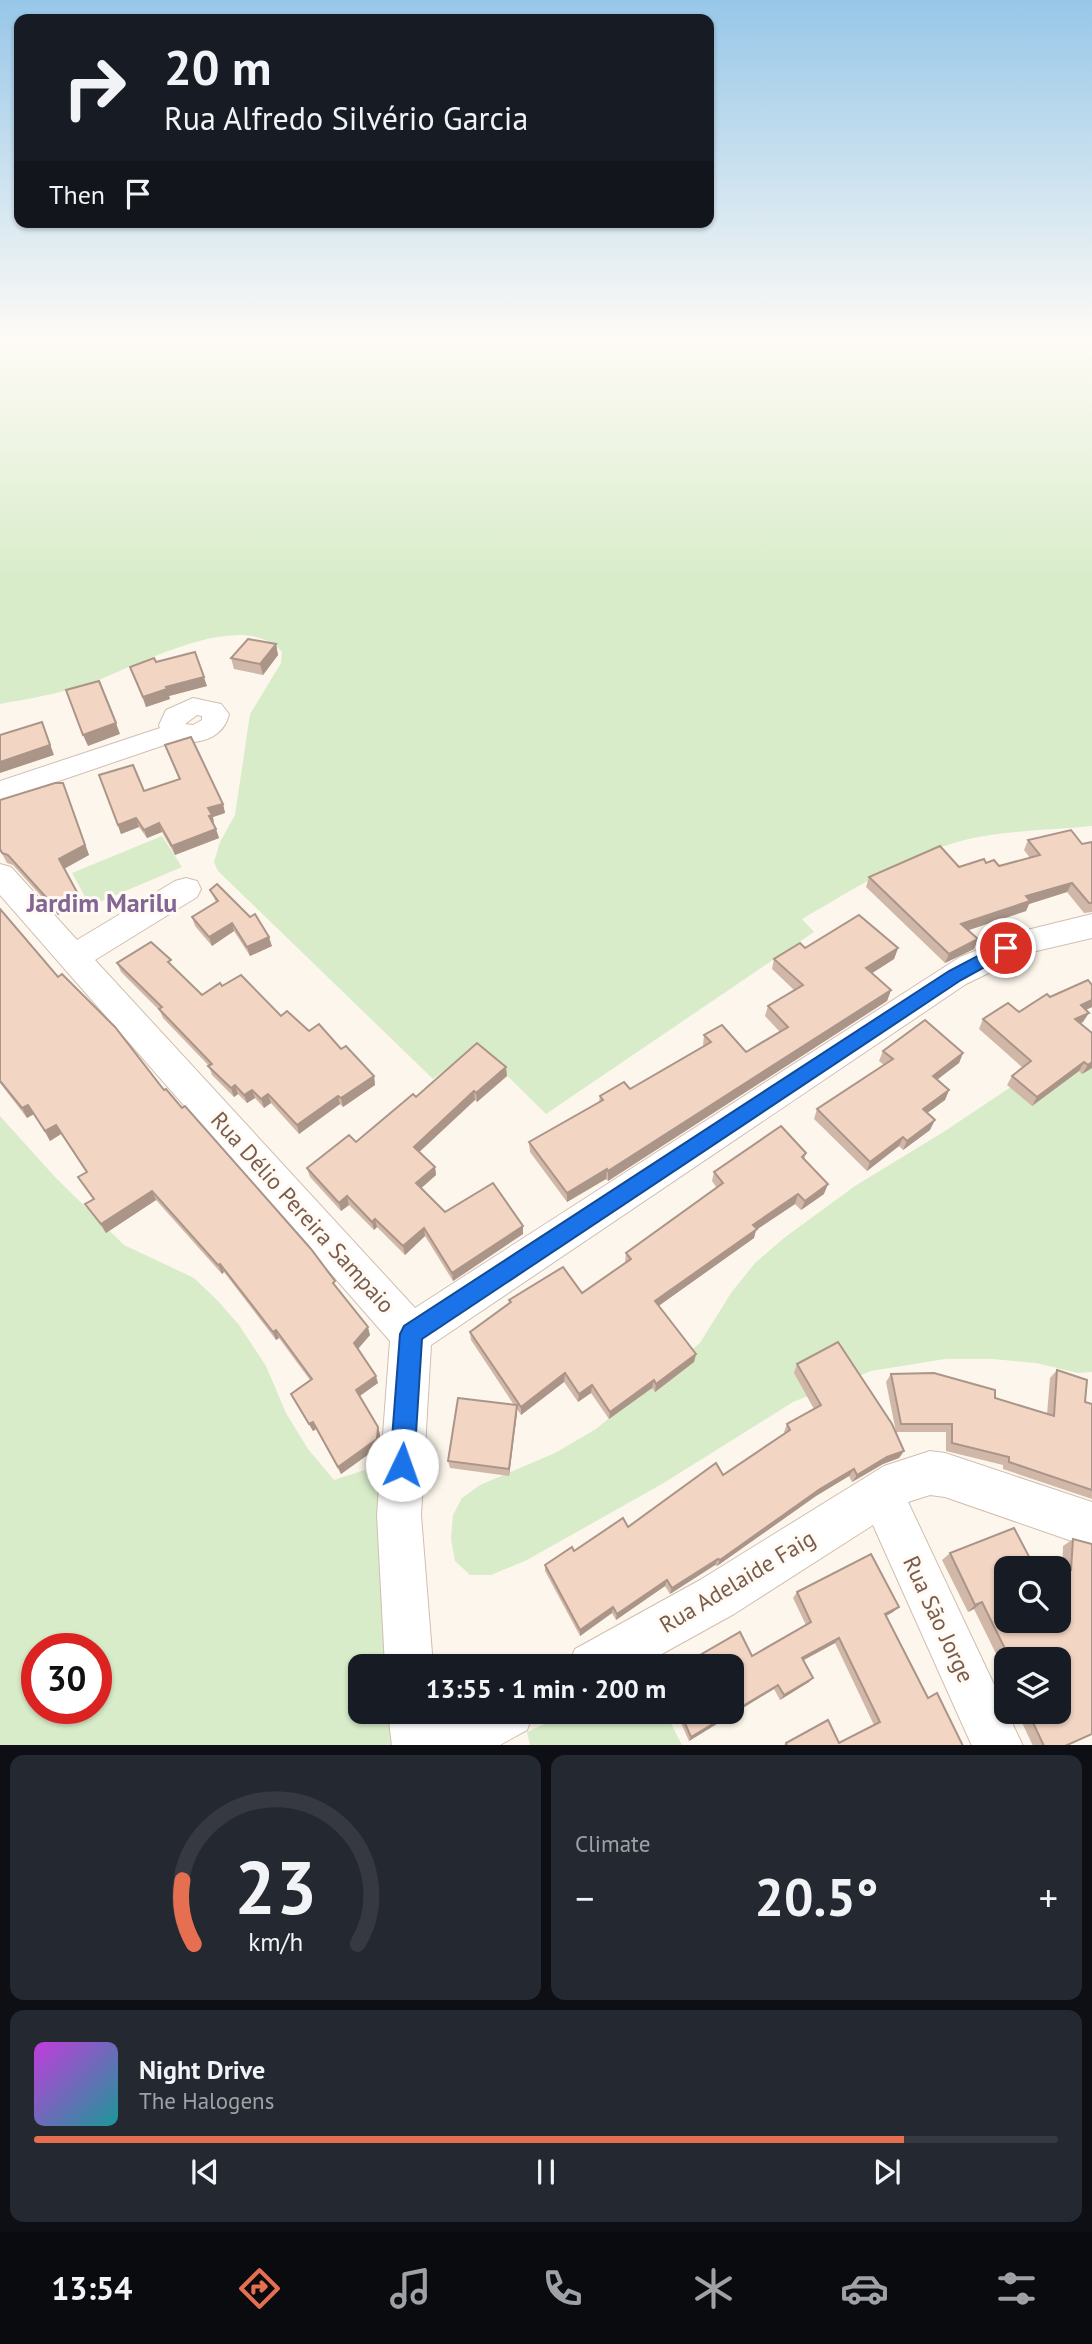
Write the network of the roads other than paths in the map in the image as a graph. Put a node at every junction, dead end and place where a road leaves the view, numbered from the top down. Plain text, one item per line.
1 (178, 731) dead end
2 (0, 791) edge
3 (0, 875) edge
4 (186, 889) dead end
5 (1092, 926) edge
6 (76, 956) junction
7 (411, 1334) junction
8 (880, 1493) junction
9 (1092, 1525) edge
10 (408, 1654) edge
11 (614, 1654) edge
12 (414, 1724) edge
13 (486, 1724) edge
14 (417, 1745) edge
15 (447, 1745) edge
16 (998, 1745) edge

1 - 2 street
3 - 6 street, Rua Délio Pereira Sampaio
4 - 6 street
5 - 7 street
6 - 7 street, Rua Délio Pereira Sampaio
7 - 10 street
8 - 9 street, Rua Adelaide Faig
8 - 11 street, Rua Adelaide Faig
8 - 16 street, Rua São Jorge
12 - 14 street
13 - 15 street

